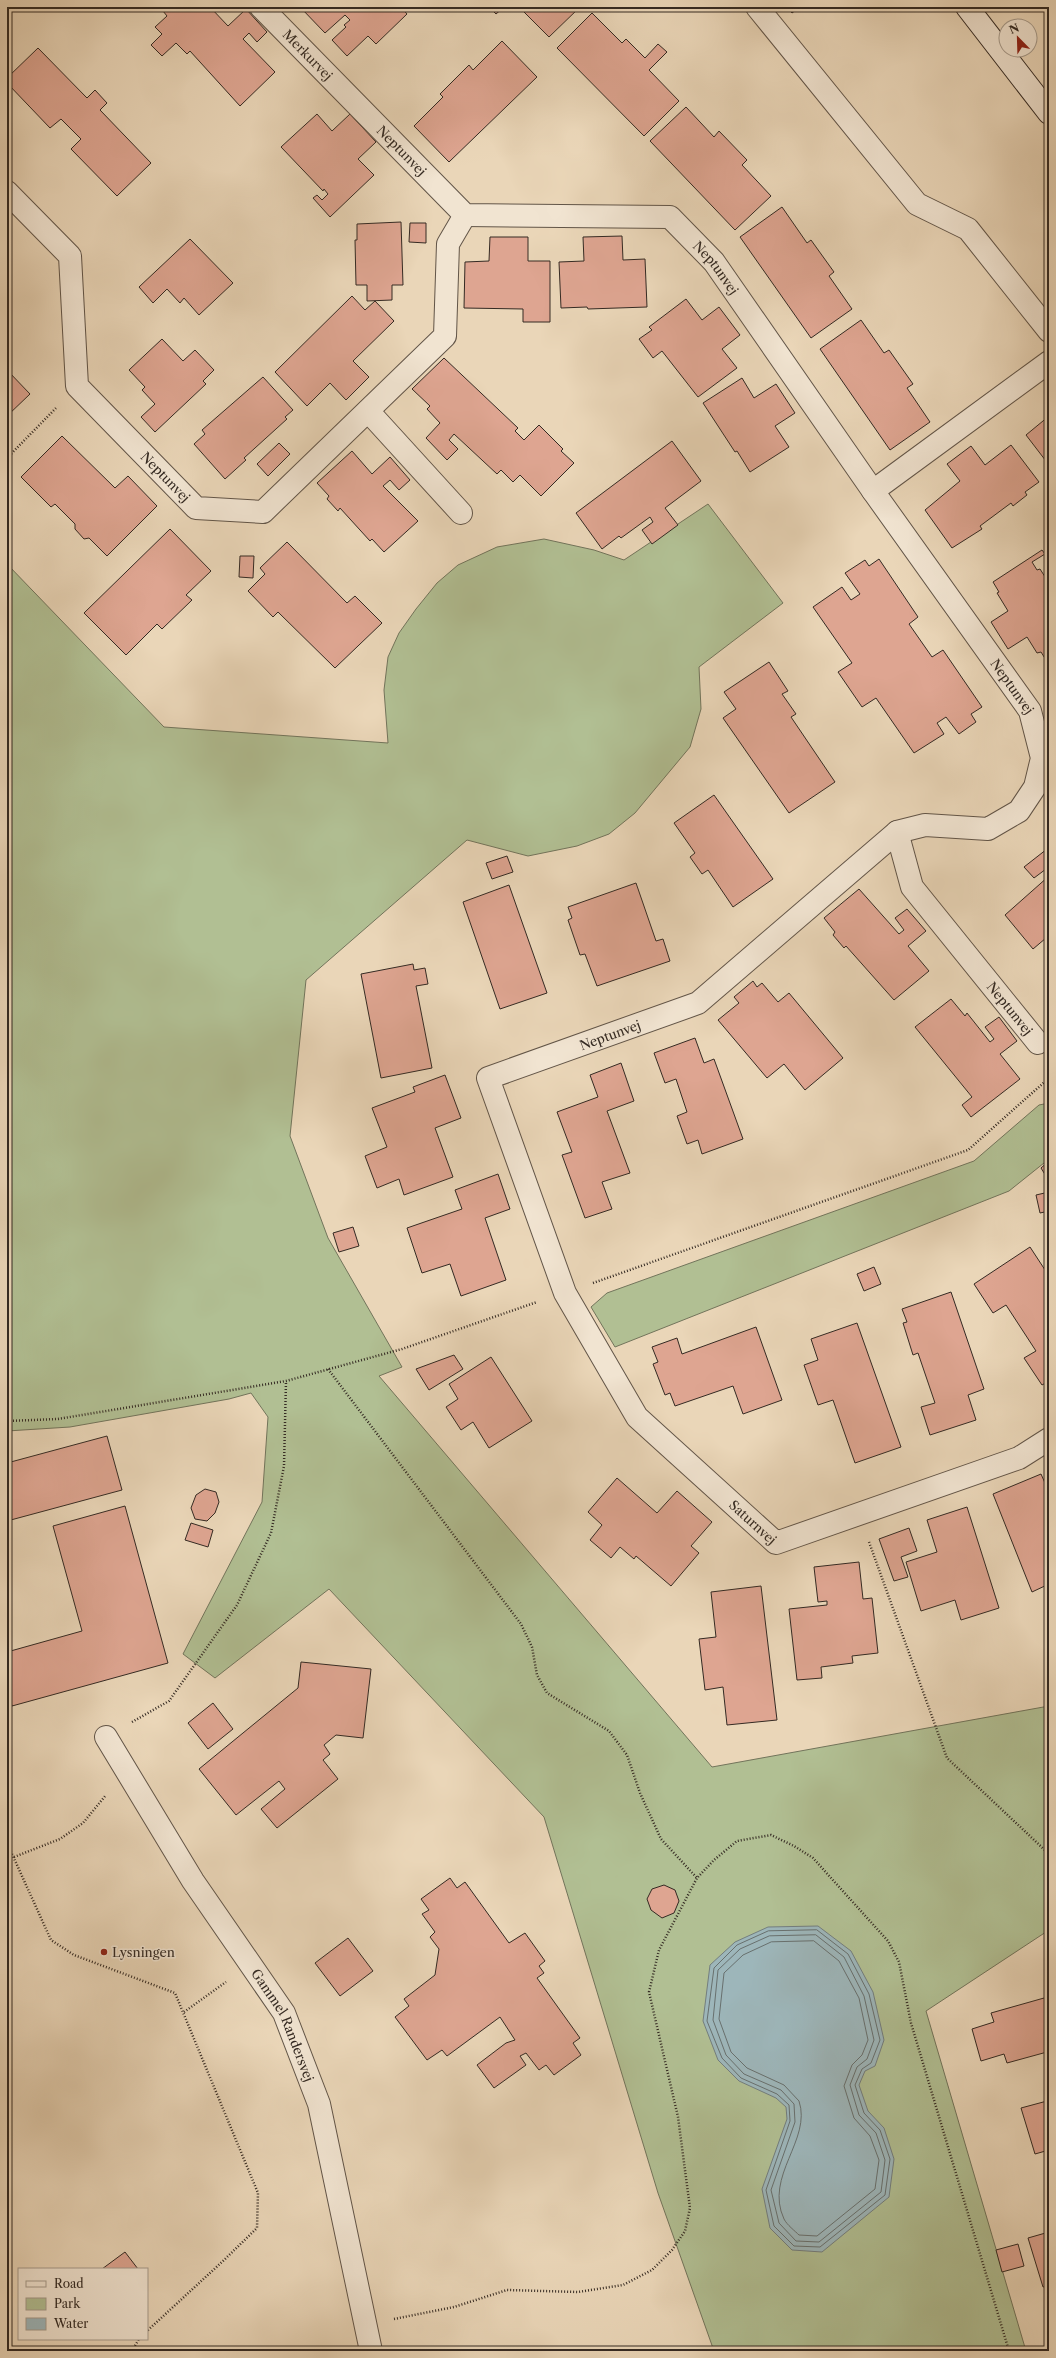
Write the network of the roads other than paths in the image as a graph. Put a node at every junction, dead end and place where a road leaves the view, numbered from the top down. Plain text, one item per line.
1 (261, 7) edge
2 (757, 7) edge
3 (967, 7) edge
4 (338, 86) joint
5 (1049, 113) edge
6 (7, 192) edge
7 (465, 215) junction
8 (1049, 331) edge
9 (1049, 362) edge
10 (368, 411) junction
11 (873, 491) junction
12 (461, 513) dead end
13 (897, 832) junction
14 (1038, 1043) dead end
15 (565, 1293) joint
16 (1049, 1438) edge
17 (106, 1737) road end
18 (371, 2351) edge

1 - 4 street, Merkurvej
2 - 8 street
3 - 5 street
4 - 7 street, Neptunvej
6 - 10 street, Neptunvej
7 - 10 street, Neptunvej
7 - 11 street, Neptunvej
9 - 11 street
10 - 12 street
11 - 13 street, Neptunvej
13 - 14 street, Neptunvej
13 - 15 street, Neptunvej
15 - 16 street, Saturnvej
17 - 18 street, Gammel Randersvej

